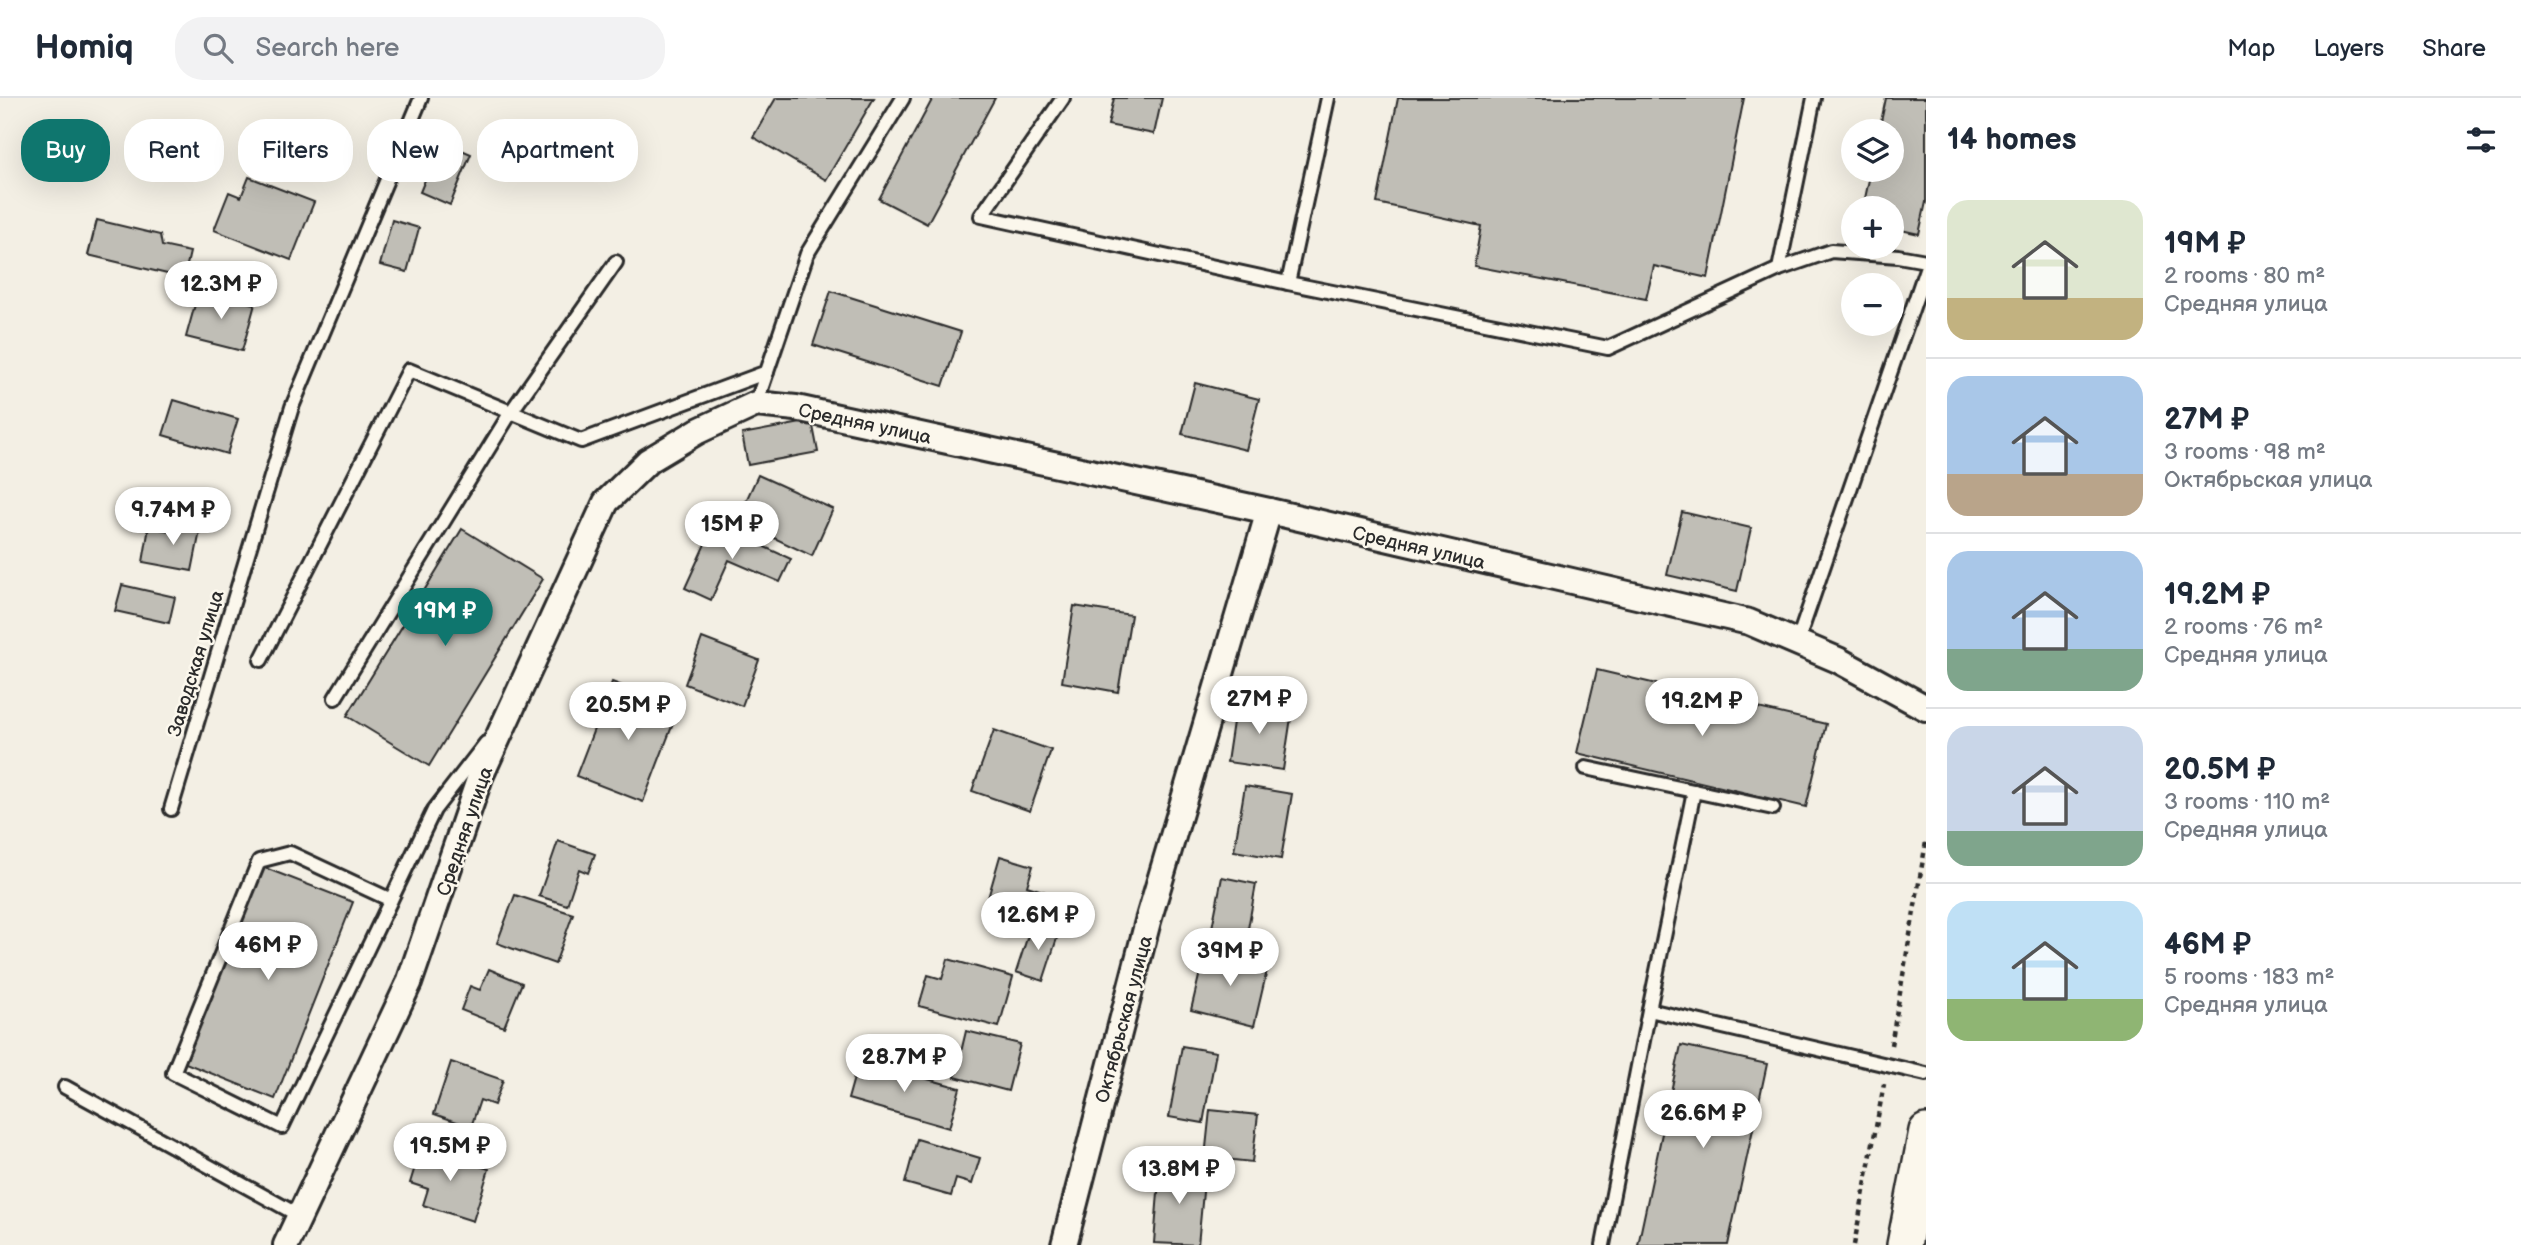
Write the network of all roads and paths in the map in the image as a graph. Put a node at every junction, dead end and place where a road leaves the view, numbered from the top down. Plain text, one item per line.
1 (421, 98) edge
2 (903, 98) edge
3 (1063, 98) edge
4 (1328, 98) edge
5 (1814, 98) edge
6 (1926, 261) edge
7 (616, 262) dead end
8 (1926, 269) edge
9 (1779, 270) junction
10 (1287, 283) junction
11 (767, 372) junction
12 (756, 404) junction
13 (511, 412) junction
14 (1269, 511) junction
15 (1797, 643) junction
16 (261, 660) dead end
17 (335, 698) dead end
18 (1926, 708) edge
19 (510, 712) junction
20 (1586, 768) dead end
21 (1694, 791) junction
22 (1773, 808) dead end
23 (171, 809) dead end
24 (391, 900) junction
25 (1649, 1010) junction
26 (1926, 1074) edge
27 (65, 1087) dead end
28 (1926, 1131) edge
29 (300, 1216) junction
30 (286, 1245) edge
31 (1064, 1245) edge
32 (1603, 1245) edge
33 (1904, 1245) edge

1 - 23 lane, Заводская улица
2 - 11 lane
3 - 10 lane
4 - 10 lane
5 - 9 lane
6 - 9 lane
7 - 13 lane
8 - 15 lane
9 - 10 lane
11 - 12 lane
11 - 13 lane
12 - 14 street, Средняя улица
12 - 19 street, Средняя улица
13 - 16 lane
13 - 17 lane
14 - 15 street, Средняя улица
14 - 31 street, Октябрьская улица
15 - 18 street, Средняя улица
19 - 24 lane
19 - 29 street, Средняя улица
20 - 21 lane
21 - 22 lane
21 - 25 lane
24 - 24 lane
25 - 26 lane
25 - 32 lane
27 - 29 lane
28 - 33 street
29 - 30 street, Средняя улица

